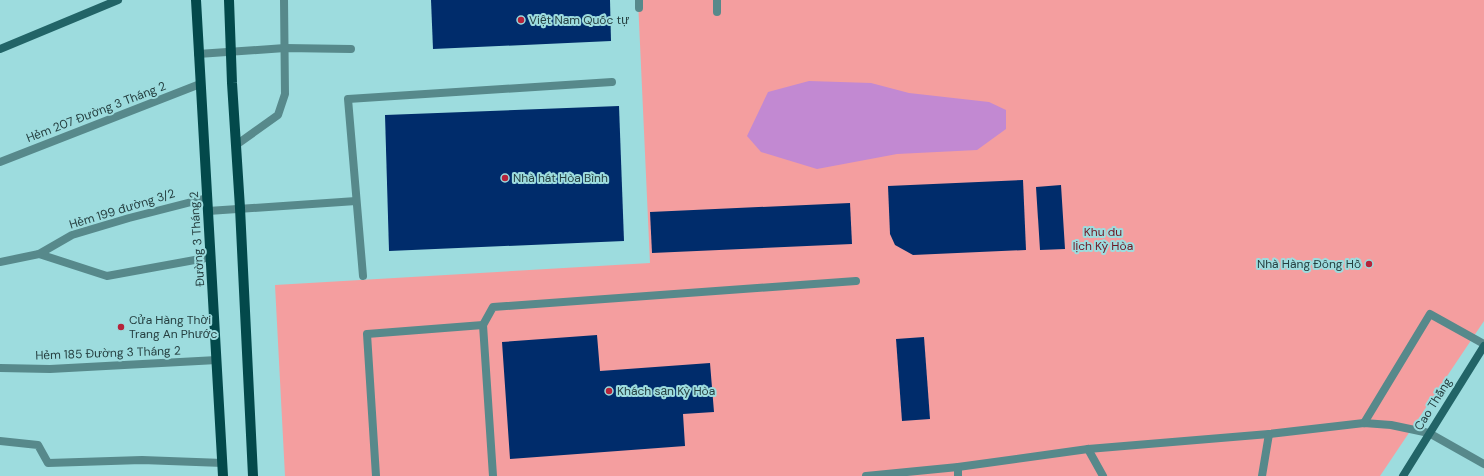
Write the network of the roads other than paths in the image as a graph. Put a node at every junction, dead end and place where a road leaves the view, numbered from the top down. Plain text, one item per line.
1 (118, 0) edge
2 (196, 0) edge
3 (229, 0) edge
4 (284, 0) edge
5 (717, 0) edge
6 (717, 12) dead end
7 (285, 48) junction
8 (351, 48) dead end
9 (0, 49) edge
10 (231, 51) junction
11 (198, 54) junction
12 (612, 82) dead end
13 (200, 84) junction
14 (236, 145) junction
15 (0, 162) edge
16 (207, 198) junction
17 (356, 201) junction
18 (240, 208) junction
19 (208, 211) junction
20 (39, 254) junction
21 (211, 257) junction
22 (0, 262) edge
23 (363, 276) dead end
24 (856, 281) dead end
25 (483, 325) junction
26 (1484, 345) edge
27 (217, 360) junction
28 (0, 368) edge
29 (1364, 423) junction
30 (1429, 433) junction
31 (1269, 434) junction
32 (0, 441) edge
33 (1088, 449) junction
34 (223, 463) junction
35 (1484, 464) edge
36 (958, 467) junction
37 (223, 476) edge
38 (253, 476) edge
39 (376, 476) edge
40 (493, 476) edge
41 (866, 476) edge
42 (958, 476) edge
43 (1102, 476) edge
44 (1262, 476) edge
45 (1403, 476) edge

1 - 9 street
2 - 11 main road, Đường 3 Tháng 2
3 - 10 main road
4 - 7 street
5 - 6 street
7 - 8 street
7 - 10 street
7 - 14 street
10 - 11 street
10 - 14 main road
11 - 13 main road, Đường 3 Tháng 2
12 - 17 street
13 - 15 street, Hẻm 207 Đường 3 Tháng 2
13 - 16 main road, Đường 3 Tháng 2
14 - 18 main road
16 - 19 main road, Đường 3 Tháng 2
16 - 20 street, Hẻm 199 đường 3/2
17 - 18 street
17 - 23 street
18 - 19 street
18 - 38 main road
19 - 21 main road, Đường 3 Tháng 2
20 - 21 street
20 - 22 street, Hẻm 199 đường 3/2
21 - 27 main road, Đường 3 Tháng 2
24 - 25 street
25 - 39 street
25 - 40 street
26 - 29 street
26 - 30 street, Cao Thắng
27 - 28 street, Hẻm 185 Đường 3 Tháng 2
27 - 34 main road, Đường 3 Tháng 2
29 - 30 street
29 - 31 street
30 - 35 street
30 - 45 street, Cao Thắng
31 - 33 street
31 - 44 street
32 - 34 street
33 - 36 street
33 - 43 street
34 - 37 main road, Đường 3 Tháng 2
36 - 41 street
36 - 42 street

